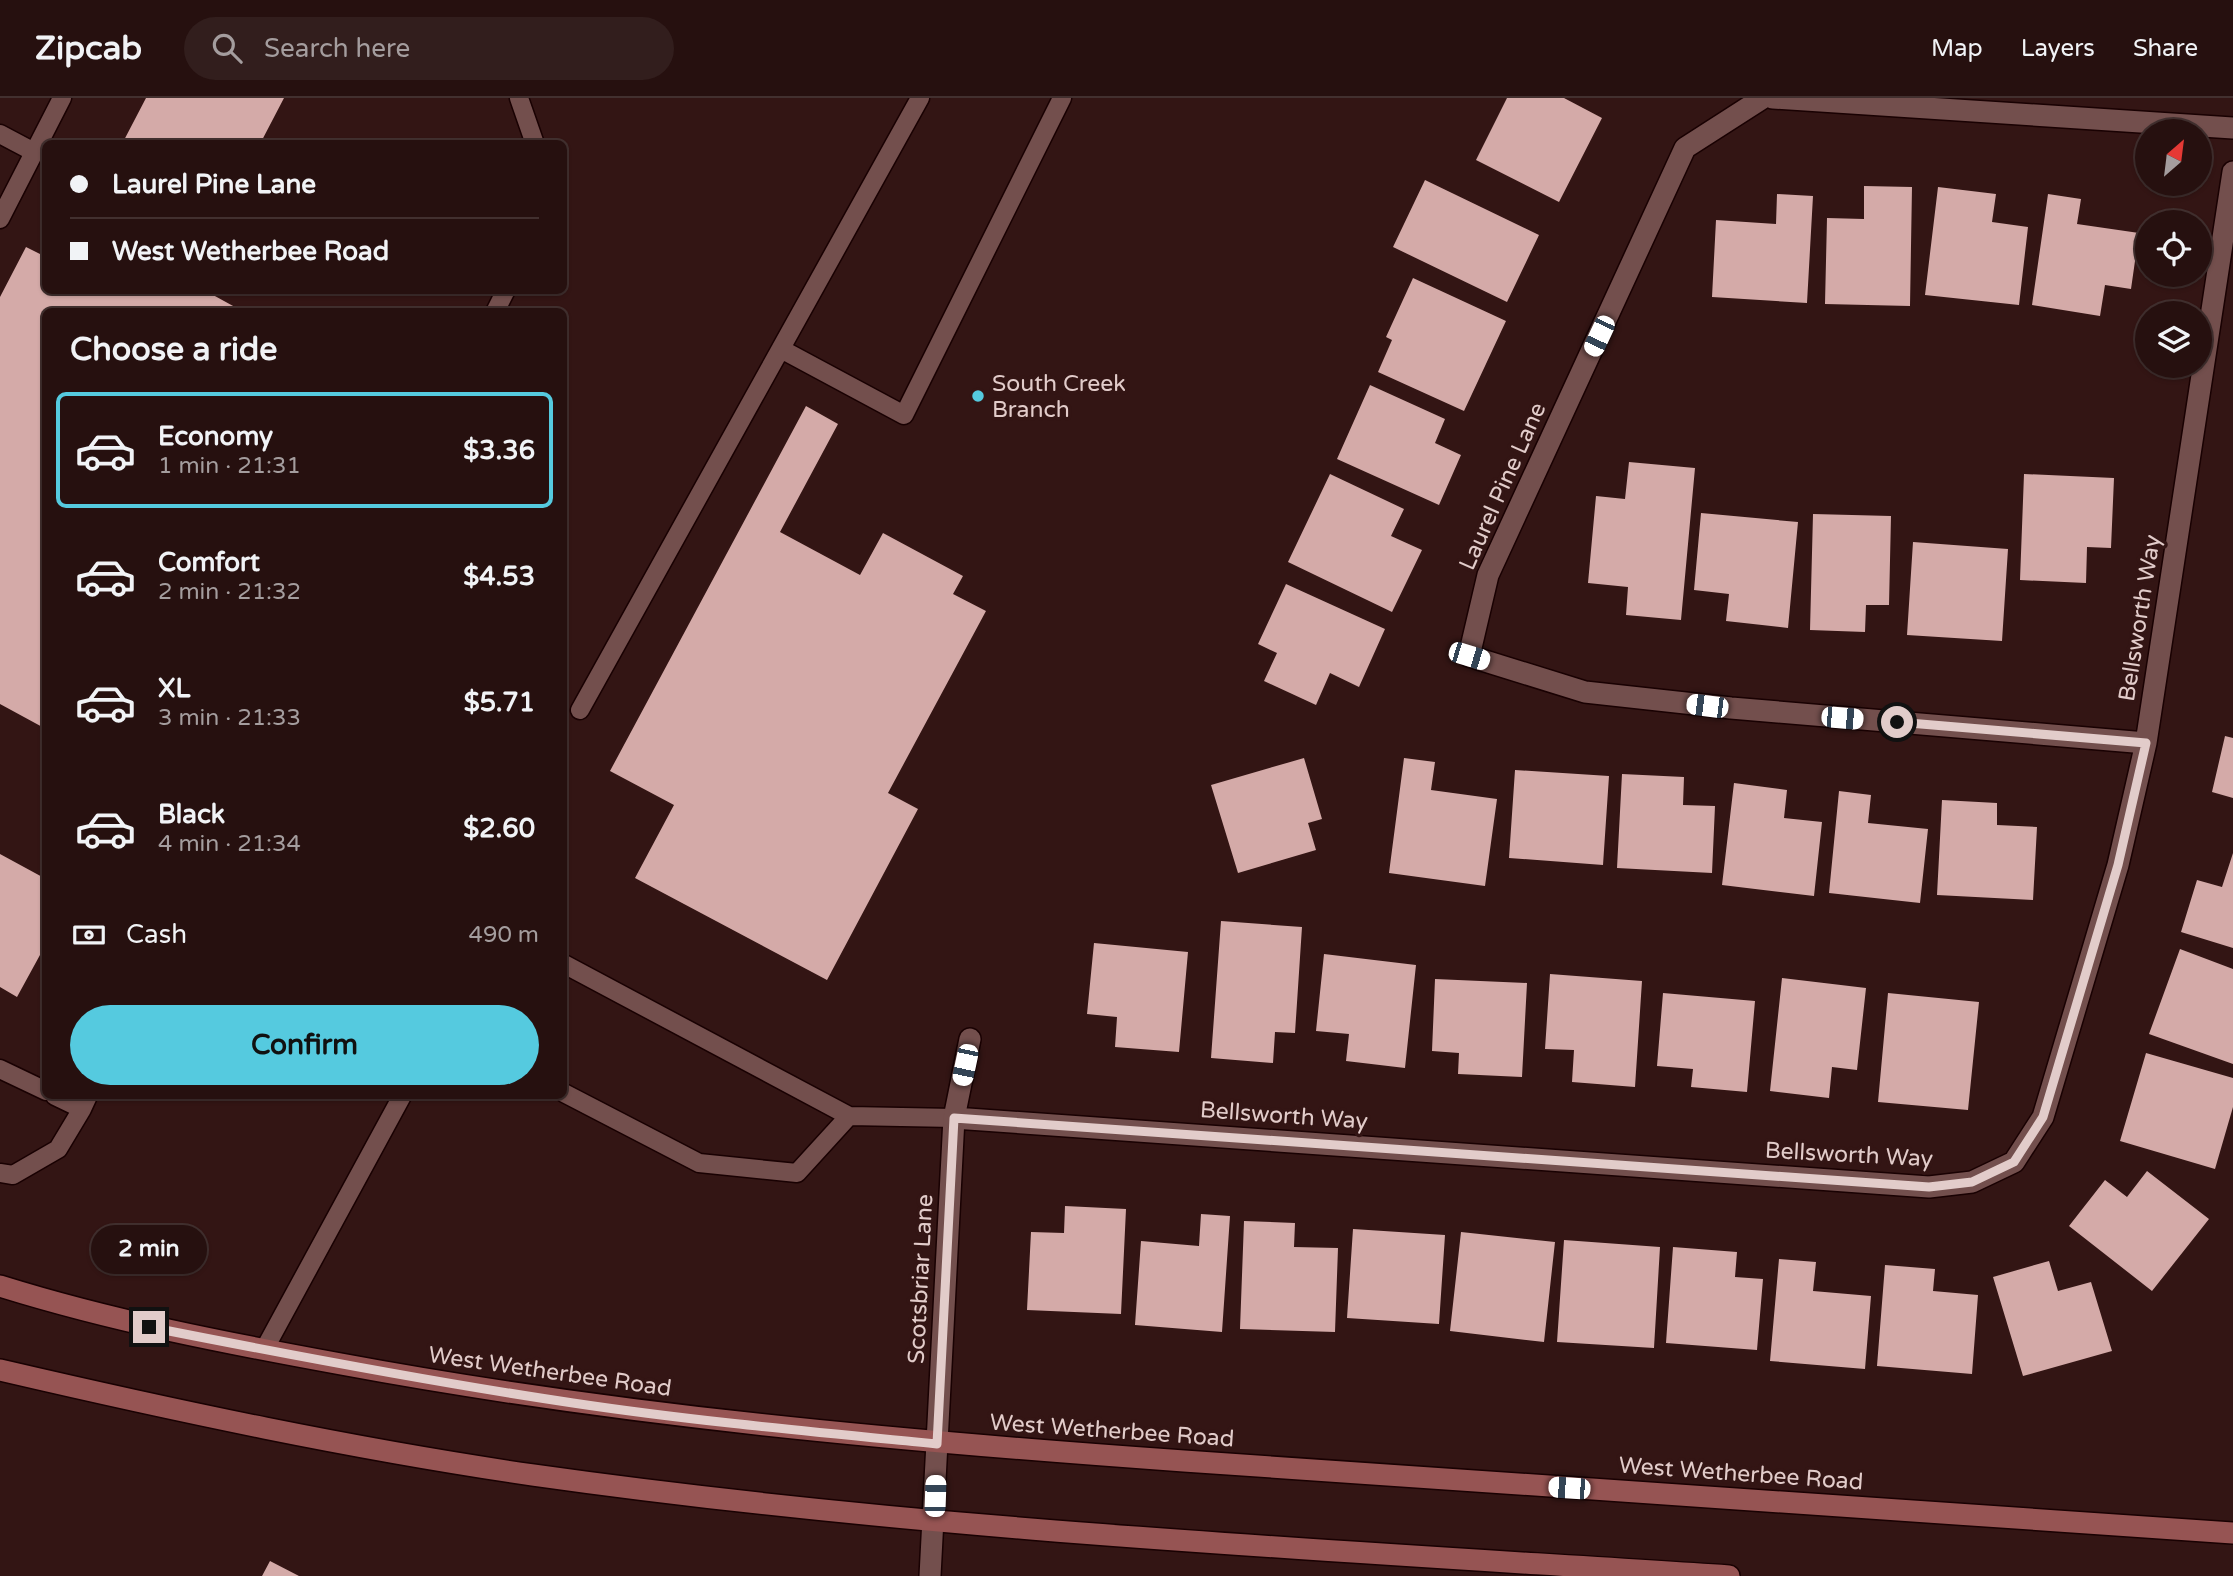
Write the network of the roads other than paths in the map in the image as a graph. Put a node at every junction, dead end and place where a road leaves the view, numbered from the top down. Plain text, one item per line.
1 (62, 98) edge
2 (519, 98) edge
3 (920, 98) edge
4 (1062, 98) edge
5 (1763, 98) edge
6 (1773, 98) edge
7 (2233, 128) edge
8 (0, 134) edge
9 (534, 140) edge
10 (34, 152) junction
11 (2233, 172) edge
12 (0, 219) edge
13 (781, 349) junction
14 (580, 710) dead end
15 (2146, 743) junction
16 (567, 966) edge
17 (970, 1039) dead end
18 (0, 1069) edge
19 (42, 1089) edge
20 (567, 1095) edge
21 (400, 1099) edge
22 (85, 1102) edge
23 (849, 1116) junction
24 (954, 1118) junction
25 (0, 1173) edge
26 (0, 1286) edge
27 (264, 1350) junction
28 (0, 1370) edge
29 (937, 1444) junction
30 (934, 1522) junction
31 (2233, 1533) edge
32 (930, 1576) edge
33 (1729, 1576) edge

1 - 10 lane
2 - 9 lane
3 - 13 lane
4 - 13 lane
5 - 15 street, Laurel Pine Lane
6 - 7 street
8 - 10 lane
10 - 12 lane
11 - 15 street, Bellsworth Way
13 - 14 lane
15 - 24 street, Bellsworth Way
16 - 23 lane
17 - 24 street, Scotsbriar Lane
18 - 19 lane
20 - 23 lane
21 - 27 lane
22 - 25 lane
23 - 24 lane
24 - 29 street, Scotsbriar Lane
26 - 27 street, West Wetherbee Road
27 - 29 street, West Wetherbee Road
28 - 30 street
29 - 30 street, Scotsbriar Lane
29 - 31 street, West Wetherbee Road
30 - 32 street, Scotsbriar Lane
30 - 33 street

